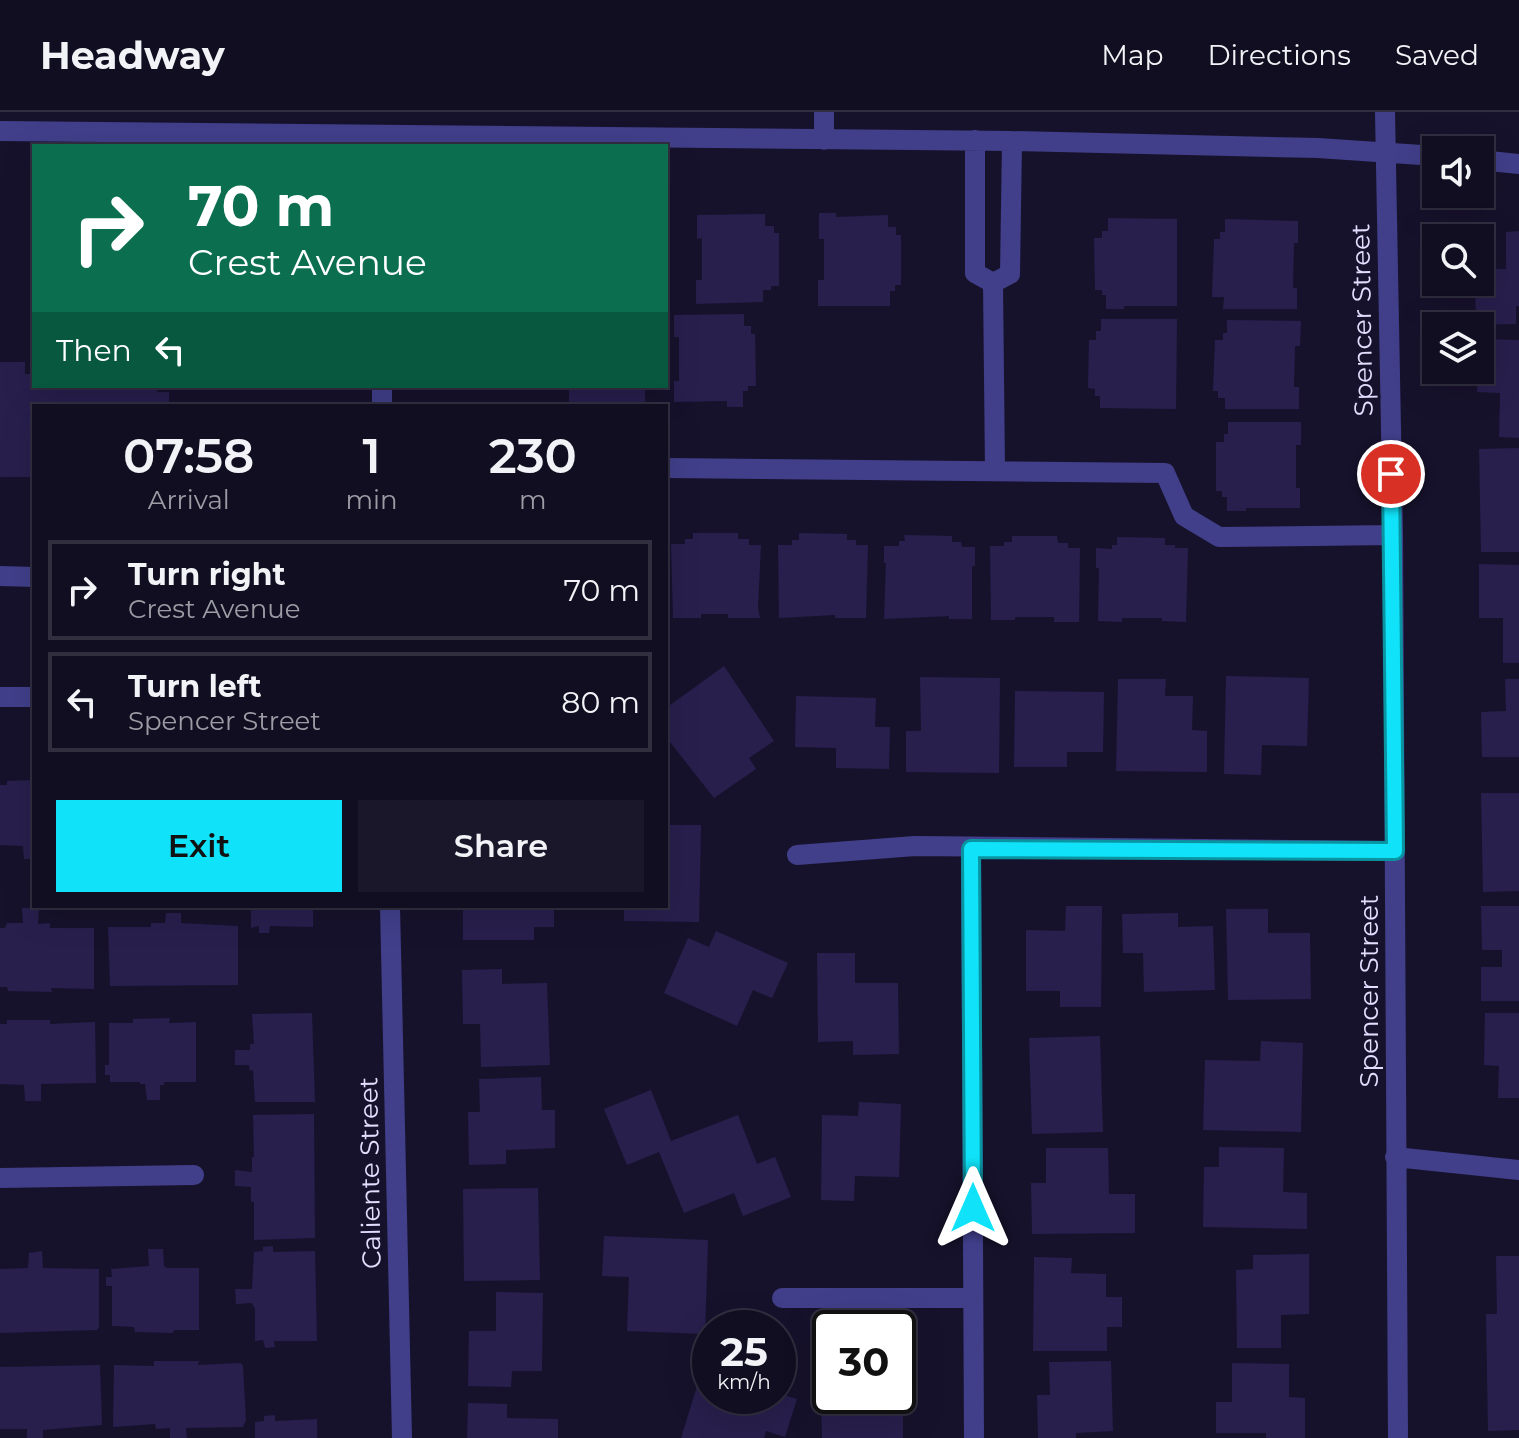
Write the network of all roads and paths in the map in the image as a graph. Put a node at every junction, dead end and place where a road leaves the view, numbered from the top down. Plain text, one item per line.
1 (824, 112) edge
2 (1385, 112) edge
3 (107, 122) edge
4 (0, 131) edge
5 (378, 140) edge
6 (824, 140) junction
7 (975, 140) junction
8 (1012, 141) junction
9 (1385, 152) junction
10 (1422, 155) edge
11 (1494, 161) edge
12 (1519, 164) edge
13 (993, 283) junction
14 (668, 468) edge
15 (995, 471) junction
16 (1393, 535) junction
17 (0, 576) edge
18 (32, 577) edge
19 (0, 697) edge
20 (32, 697) edge
21 (971, 849) junction
22 (1395, 851) junction
23 (797, 855) dead end
24 (390, 908) edge
25 (1395, 1157) junction
26 (1519, 1170) edge
27 (194, 1175) dead end
28 (0, 1178) edge
29 (782, 1298) dead end
30 (973, 1298) junction
31 (402, 1438) edge
32 (974, 1438) edge
33 (1398, 1438) edge

1 - 6 street
2 - 9 street, Spencer Street
3 - 4 street
3 - 5 street
5 - 6 street
6 - 7 street
7 - 8 street
7 - 13 street
8 - 9 street
8 - 13 street
9 - 10 street
9 - 16 street, Spencer Street
11 - 12 street
13 - 15 street
14 - 15 street
15 - 16 street
16 - 22 street, Spencer Street
17 - 18 street
19 - 20 street
21 - 22 street
21 - 23 street
21 - 30 street
22 - 25 street, Spencer Street
24 - 31 street, Caliente Street
25 - 26 street
25 - 33 street, Spencer Street
27 - 28 street
29 - 30 street
30 - 32 street

